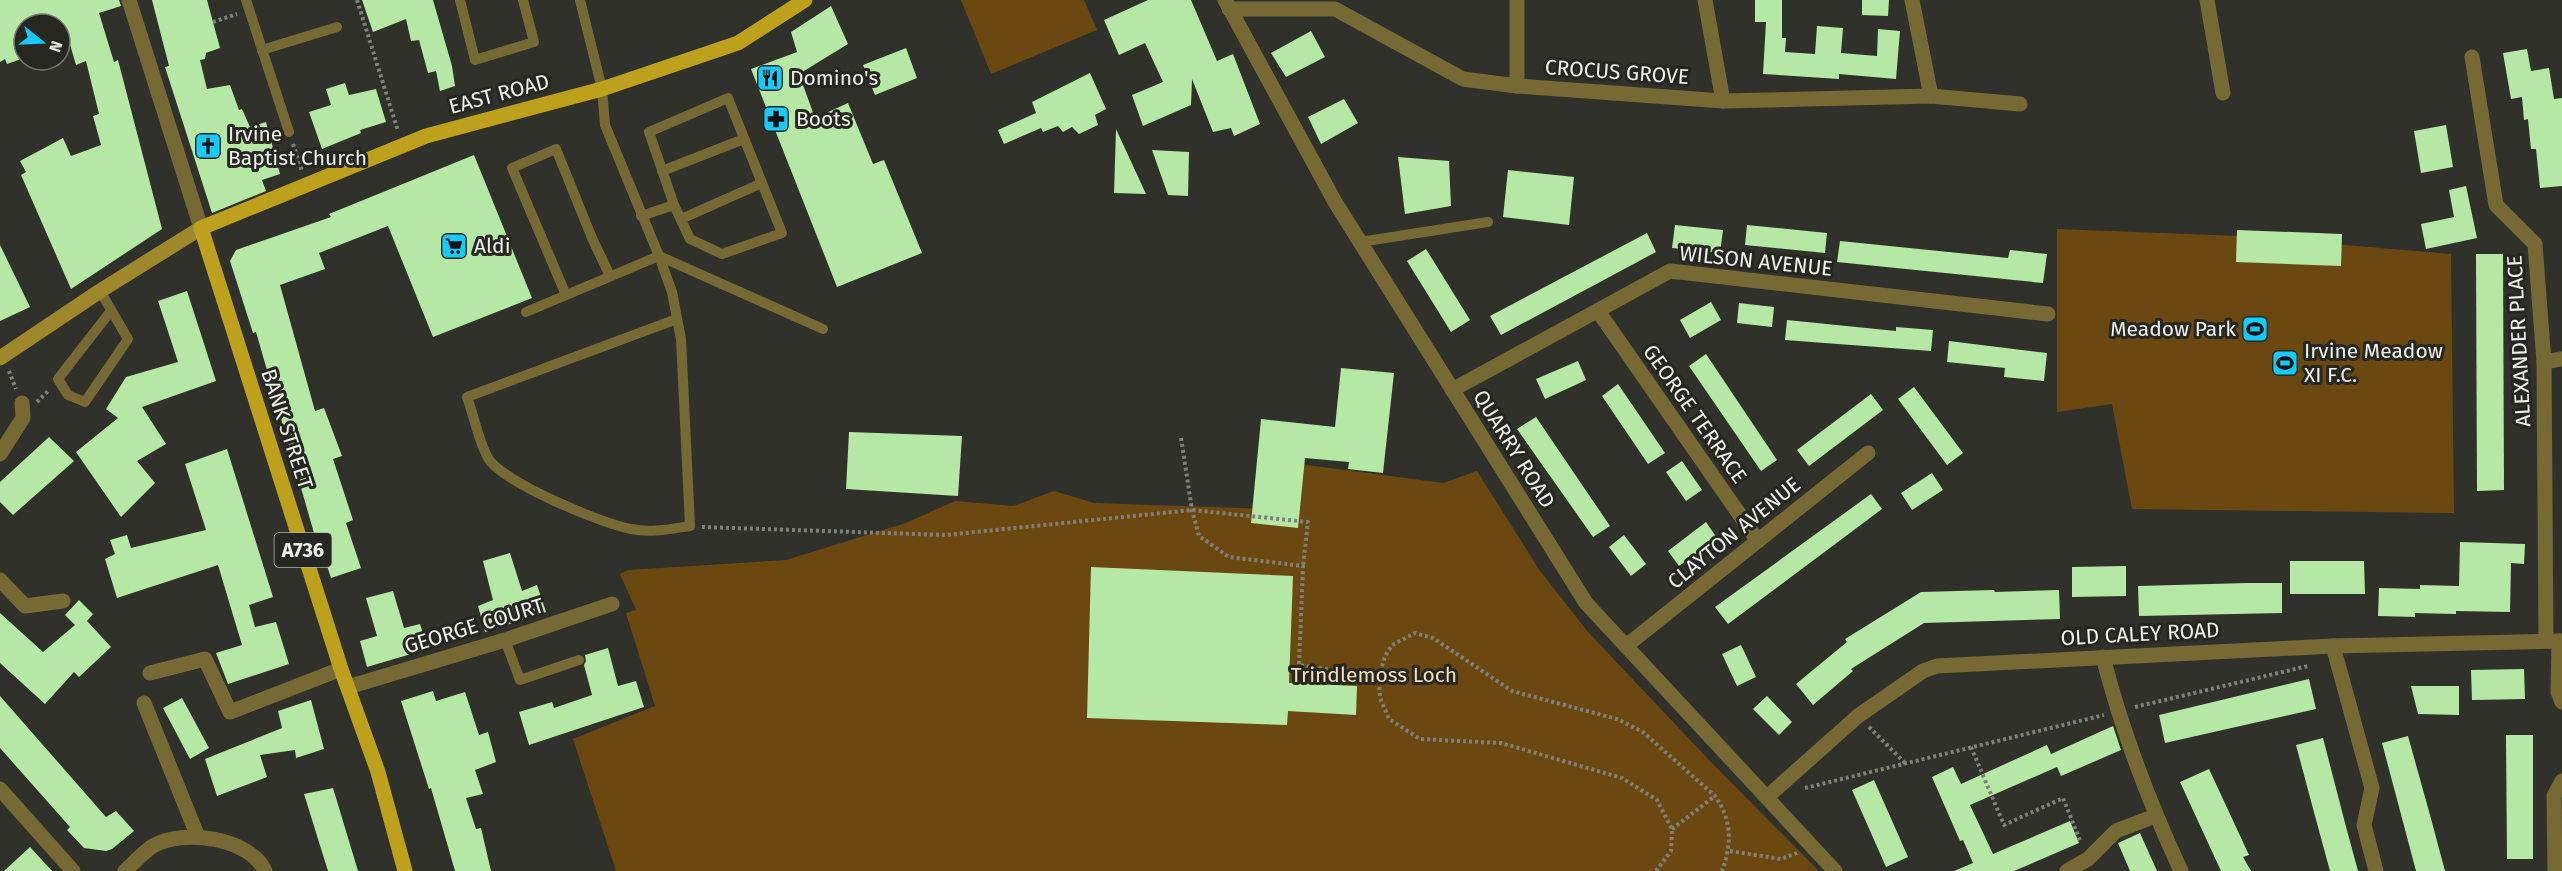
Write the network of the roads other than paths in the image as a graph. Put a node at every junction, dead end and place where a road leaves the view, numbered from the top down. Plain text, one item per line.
1 (129, 0) edge
2 (460, 0) edge
3 (523, 0) edge
4 (580, 0) edge
5 (805, 0) edge
6 (1517, 0) edge
7 (1705, 0) edge
8 (1912, 0) edge
9 (2207, 0) edge
10 (247, 3) edge
11 (1227, 4) edge
12 (1337, 4) edge
13 (337, 27) dead end
14 (262, 50) junction
15 (2472, 57) dead end
16 (1517, 86) junction
17 (602, 89) junction
18 (2223, 93) dead end
19 (1931, 96) junction
20 (1724, 101) junction
21 (2020, 104) dead end
22 (289, 132) road end
23 (744, 139) junction
24 (662, 171) junction
25 (762, 183) junction
26 (674, 205) junction
27 (641, 216) junction
28 (681, 219) junction
29 (1488, 222) dead end
30 (201, 228) junction
31 (1360, 242) junction
32 (659, 256) junction
33 (610, 276) junction
34 (100, 291) junction
35 (566, 295) junction
36 (1598, 311) junction
37 (110, 312) junction
38 (526, 312) dead end
39 (2048, 314) dead end
40 (677, 319) junction
41 (823, 329) dead end
42 (2, 357) edge
43 (2562, 359) edge
44 (2544, 362) junction
45 (1452, 390) junction
46 (22, 403) road end
47 (1868, 453) dead end
48 (0, 454) edge
49 (1758, 541) junction
50 (0, 580) edge
51 (63, 601) dead end
52 (612, 604) dead end
53 (505, 640) junction
54 (2556, 641) edge
55 (1626, 646) junction
56 (2333, 646) junction
57 (2103, 657) junction
58 (579, 660) dead end
59 (341, 669) junction
60 (150, 673) dead end
61 (348, 687) junction
62 (2562, 702) edge
63 (144, 703) dead end
64 (2562, 781) edge
65 (0, 789) edge
66 (1767, 797) junction
67 (2156, 816) junction
68 (198, 837) junction
69 (74, 871) edge
70 (125, 871) edge
71 (265, 871) edge
72 (405, 871) edge
73 (1835, 871) edge
74 (2067, 871) edge
75 (2181, 871) edge
76 (2376, 871) edge
77 (2554, 871) edge

1 - 30 street, BANK STREET
2 - 3 lane
4 - 17 lane
5 - 17 main road, EAST ROAD
6 - 16 street
7 - 20 street
8 - 19 street
9 - 18 street
10 - 14 lane
11 - 12 street, CROCUS GROVE
11 - 31 street, QUARRY ROAD
12 - 16 street, CROCUS GROVE
13 - 14 lane
14 - 22 lane
15 - 44 street, ALEXANDER PLACE
16 - 20 street, CROCUS GROVE
17 - 27 lane
17 - 30 main road, EAST ROAD
19 - 20 street, CROCUS GROVE
19 - 21 street, CROCUS GROVE
23 - 24 lane
23 - 24 lane
23 - 25 lane
24 - 26 lane
25 - 28 lane
25 - 28 lane
26 - 27 lane
26 - 28 lane
27 - 32 lane
29 - 31 lane
30 - 34 main road
30 - 59 main road, BANK STREET / A736
31 - 45 street, QUARRY ROAD
32 - 33 lane
32 - 40 lane
32 - 41 lane
33 - 35 lane
33 - 35 lane
34 - 37 lane
34 - 42 main road
35 - 38 lane
36 - 39 street, WILSON AVENUE
36 - 45 street, WILSON AVENUE
36 - 49 street, GEORGE TERRACE
37 - 37 lane
40 - 40 lane
43 - 44 street
44 - 54 street, ALEXANDER PLACE
45 - 55 street, QUARRY ROAD
46 - 48 street
47 - 49 street, CLAYTON AVENUE
49 - 55 street, CLAYTON AVENUE
50 - 51 street
52 - 53 street, GEORGE COURT
53 - 58 lane
53 - 61 street, GEORGE COURT
54 - 56 street, OLD CALEY ROAD
54 - 62 street, ALEXANDER PLACE
55 - 66 street, QUARRY ROAD
56 - 57 street, OLD CALEY ROAD
56 - 76 street
57 - 66 street, OLD CALEY ROAD
57 - 67 street
59 - 60 street
59 - 61 main road, BANK STREET / A736
61 - 72 main road, BANK STREET / A736
63 - 68 street
64 - 77 street
65 - 69 street
66 - 73 street, QUARRY ROAD
67 - 74 street
67 - 75 street
68 - 70 street
68 - 71 street

